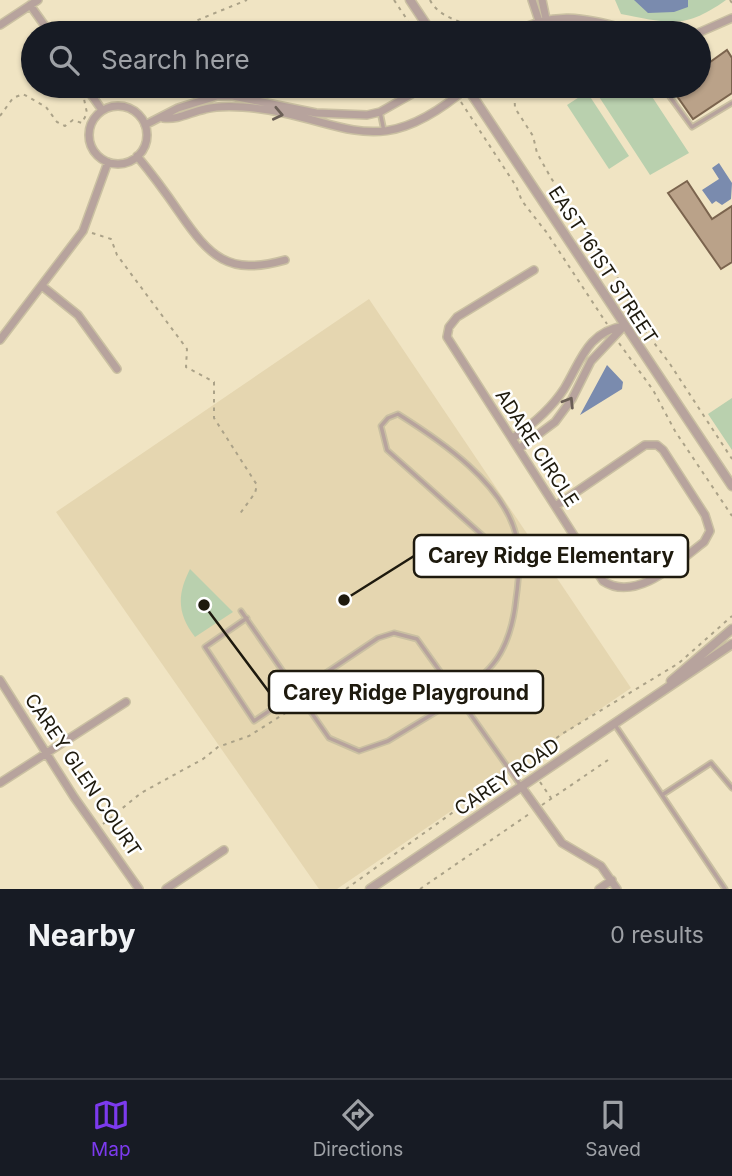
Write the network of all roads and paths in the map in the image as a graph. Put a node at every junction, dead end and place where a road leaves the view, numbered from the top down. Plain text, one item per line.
1 (38, 0) edge
2 (247, 0) edge
3 (394, 0) edge
4 (410, 0) edge
5 (430, 0) edge
6 (532, 0) edge
7 (542, 0) edge
8 (30, 5) junction
9 (548, 18) junction
10 (732, 18) edge
11 (41, 21) edge
12 (195, 21) edge
13 (408, 21) edge
14 (424, 21) edge
15 (462, 21) edge
16 (539, 21) joint
17 (548, 21) edge
18 (579, 21) edge
19 (0, 25) edge
20 (711, 27) edge
21 (21, 95) edge
22 (30, 98) edge
23 (83, 98) edge
24 (94, 98) edge
25 (209, 98) edge
26 (212, 98) edge
27 (244, 98) edge
28 (405, 98) edge
29 (456, 98) edge
30 (459, 98) edge
31 (476, 98) edge
32 (515, 98) edge
33 (671, 98) edge
34 (256, 100) junction
35 (732, 103) edge
36 (214, 108) junction
37 (256, 109) junction
38 (102, 110) junction
39 (380, 112) junction
40 (316, 113) junction
41 (0, 116) edge
42 (163, 118) junction
43 (317, 123) junction
44 (145, 125) junction
45 (384, 132) junction
46 (137, 156) junction
47 (108, 162) junction
48 (92, 233) dead end
49 (285, 260) dead end
50 (534, 270) dead end
51 (42, 286) junction
52 (624, 326) junction
53 (610, 328) junction
54 (616, 338) junction
55 (0, 340) edge
56 (593, 340) junction
57 (600, 349) junction
58 (117, 369) dead end
59 (513, 438) junction
60 (520, 448) junction
61 (732, 459) edge
62 (713, 461) junction
63 (732, 486) edge
64 (732, 494) edge
65 (557, 505) junction
66 (239, 515) dead end
67 (732, 516) edge
68 (520, 569) junction
69 (242, 611) dead end
70 (732, 617) edge
71 (247, 618) junction
72 (732, 629) edge
73 (732, 644) edge
74 (0, 680) edge
75 (661, 691) junction
76 (298, 693) junction
77 (459, 698) junction
78 (292, 701) dead end
79 (126, 702) dead end
80 (614, 723) junction
81 (46, 753) junction
82 (608, 760) dead end
83 (512, 771) junction
84 (0, 783) edge
85 (520, 786) junction
86 (732, 788) edge
87 (662, 795) junction
88 (536, 809) junction
89 (103, 824) dead end
90 (224, 850) dead end
91 (612, 880) junction
92 (139, 889) edge
93 (166, 889) edge
94 (346, 889) edge
95 (370, 889) edge
96 (420, 889) edge
97 (599, 889) edge
98 (618, 889) edge
99 (725, 889) edge

1 - 8 street
2 - 12 path
3 - 13 path
4 - 14 street
5 - 15 path
6 - 16 street
7 - 9 street
8 - 11 street
8 - 19 street
9 - 16 street
9 - 17 street
9 - 18 street
10 - 20 street
21 - 41 path
22 - 23 path
24 - 38 street
25 - 42 street
26 - 36 lane
27 - 34 street
28 - 39 street
29 - 45 street
30 - 53 path
31 - 52 street, EAST 161ST STREET
32 - 61 path
33 - 35 lane
34 - 37 lane
34 - 40 street
36 - 37 street
36 - 42 street
37 -> 43 street
38 - 44 street
38 - 47 street
39 - 40 street
39 - 45 lane
40 - 43 lane
42 - 44 street
43 - 45 street
44 - 46 street
46 - 47 street
46 - 49 street
47 - 51 street
48 - 66 path
50 - 59 street, ADARE CIRCLE
51 - 55 street
51 - 58 street
52 - 53 street
52 - 54 street
52 - 62 street, EAST 161ST STREET
53 - 56 street
54 - 57 street
54 - 67 path
56 - 57 lane
56 - 59 street
60 -> 57 street
59 - 60 street, ADARE CIRCLE
60 - 65 street, ADARE CIRCLE
62 - 63 street, EAST 161ST STREET
62 - 64 street, EAST 161ST STREET
65 - 65 street, ADARE CIRCLE
68 - 68 lane
68 - 77 lane
69 - 71 lane
70 - 83 path
71 - 76 lane
71 - 76 lane
72 - 75 street, CAREY ROAD
73 - 75 street, CAREY ROAD
74 - 81 street, CAREY GLEN COURT
75 - 80 street, CAREY ROAD
76 - 77 lane
76 - 77 lane
77 - 83 lane
78 - 89 path
79 - 81 street
80 - 85 street, CAREY ROAD
80 - 87 lane
81 - 84 street
81 - 92 street, CAREY GLEN COURT
82 - 88 path
83 - 85 lane
83 - 94 path
85 - 88 street
85 - 95 street, CAREY ROAD
86 - 87 lane
87 - 99 lane
88 - 91 street
88 - 96 path
90 - 93 street
91 - 97 street
91 - 98 street

